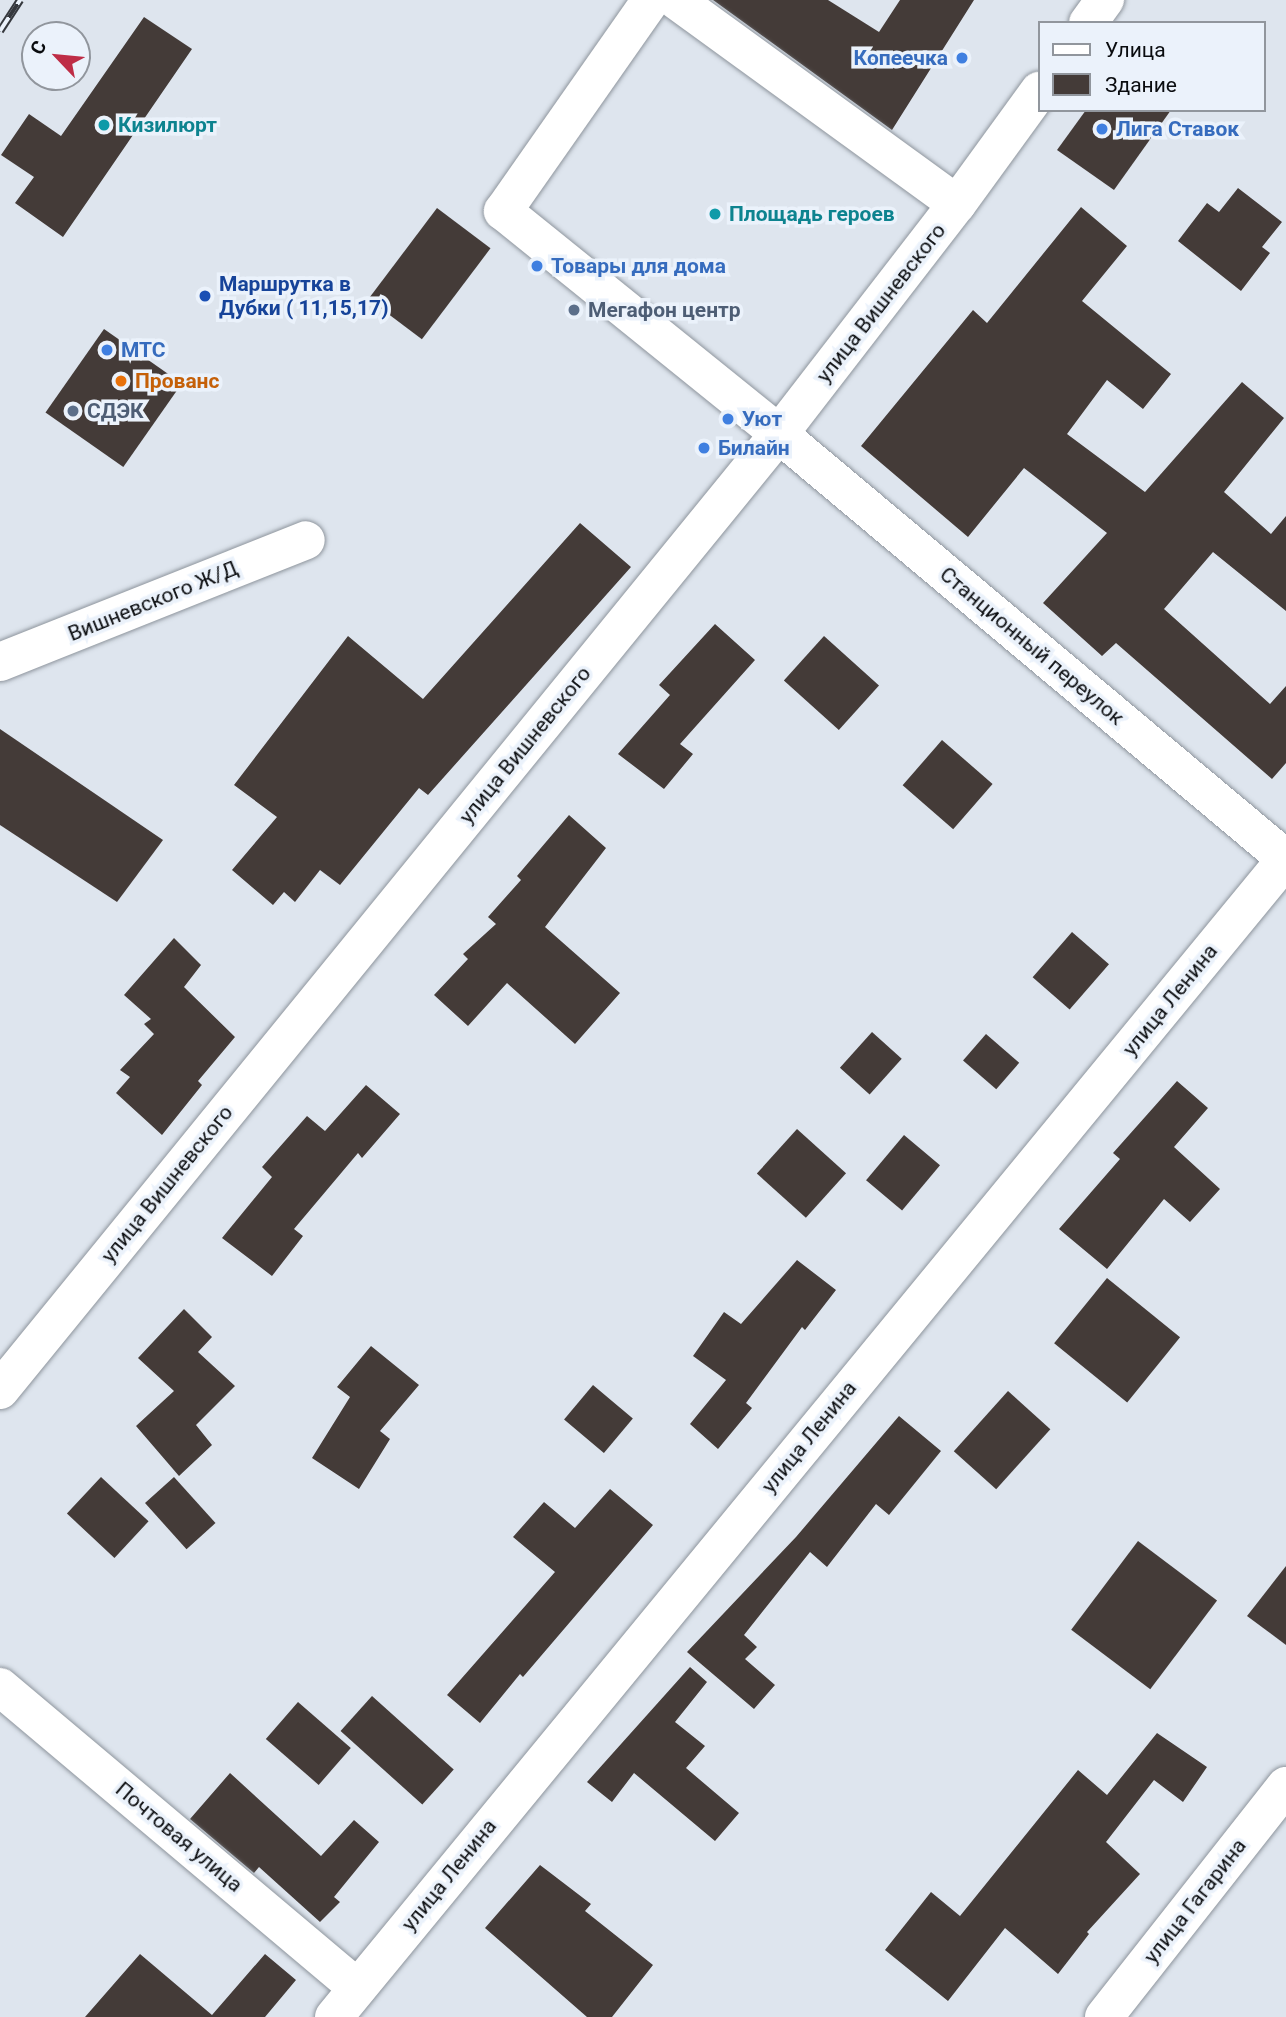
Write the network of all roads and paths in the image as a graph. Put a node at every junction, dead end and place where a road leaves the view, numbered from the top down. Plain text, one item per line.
1 (651, 0) edge
2 (676, 0) edge
3 (1105, 0) edge
4 (1089, 21) edge
5 (1038, 92) edge
6 (957, 204) junction
7 (779, 433) junction
8 (306, 540) dead end
9 (0, 662) edge
10 (1286, 859) edge
11 (0, 1390) edge
12 (0, 1687) edge
13 (1286, 1786) edge
14 (357, 1988) junction
15 (334, 2017) edge
16 (1104, 2017) edge

1 - 7 street, Станционный переулок
2 - 6 street
3 - 4 street
5 - 6 street, улица Вишневского
6 - 7 street, улица Вишневского
7 - 10 street, Станционный переулок
7 - 11 street, улица Вишневского
8 - 9 street, Вишневского Ж/Д
10 - 14 street, улица Ленина
12 - 14 street, Почтовая улица
13 - 16 street, улица Гагарина
14 - 15 street, улица Ленина

